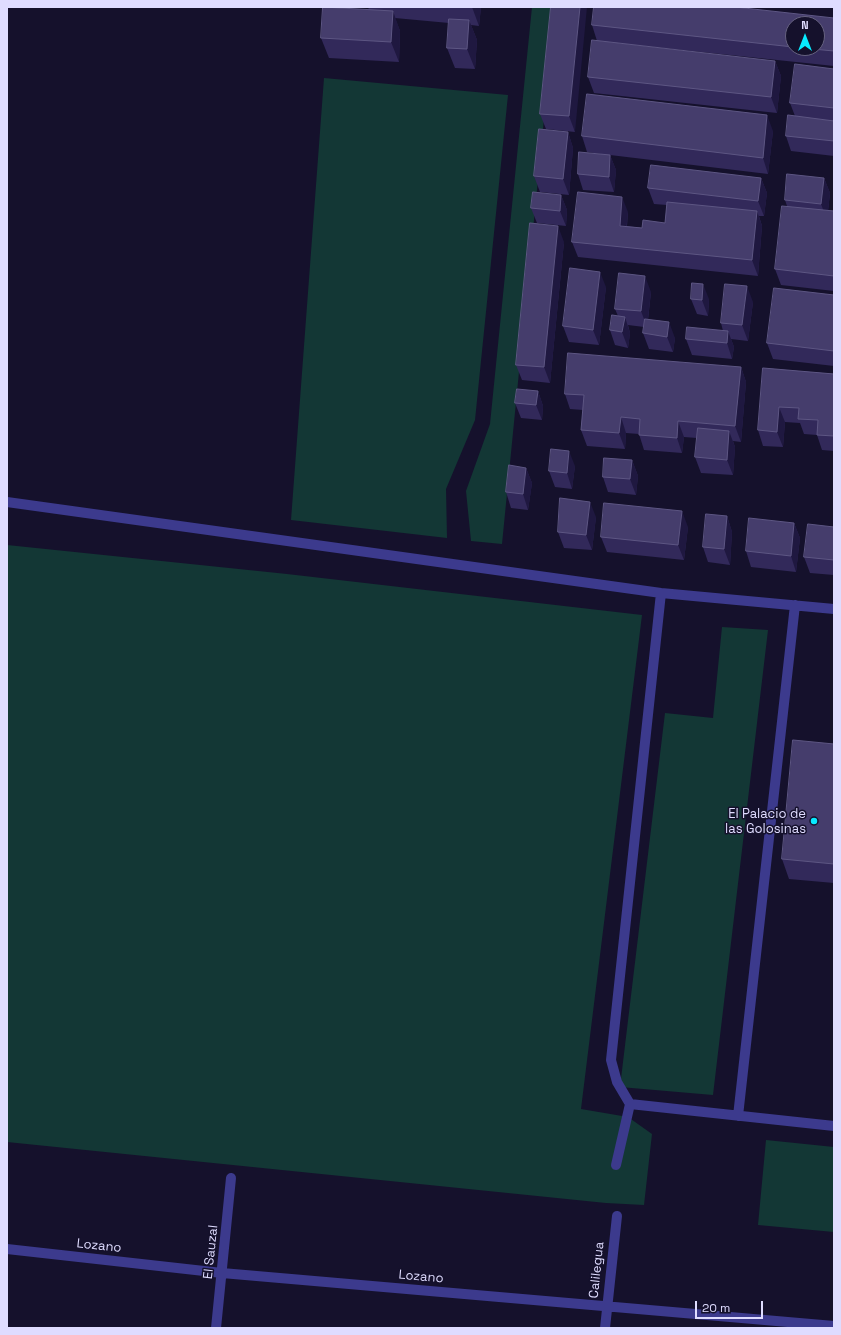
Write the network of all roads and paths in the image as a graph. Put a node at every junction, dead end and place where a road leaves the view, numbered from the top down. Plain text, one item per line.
1 (7, 502) edge
2 (661, 593) junction
3 (795, 605) junction
4 (834, 609) edge
5 (630, 1104) junction
6 (738, 1116) junction
7 (834, 1126) edge
8 (616, 1165) dead end
9 (231, 1178) dead end
10 (617, 1216) dead end
11 (7, 1249) edge
12 (222, 1273) junction
13 (606, 1307) junction
14 (834, 1326) edge
15 (216, 1328) edge
16 (605, 1328) edge

1 - 2 street
2 - 3 street
2 - 5 street
3 - 4 street
3 - 6 street
5 - 6 street
5 - 8 street
6 - 7 street
9 - 12 street, El Sauzal
10 - 13 street, Calilegua
11 - 12 street, Lozano
12 - 13 street, Lozano
12 - 15 street, El Sauzal
13 - 14 street, Lozano
13 - 16 street, Calilegua

